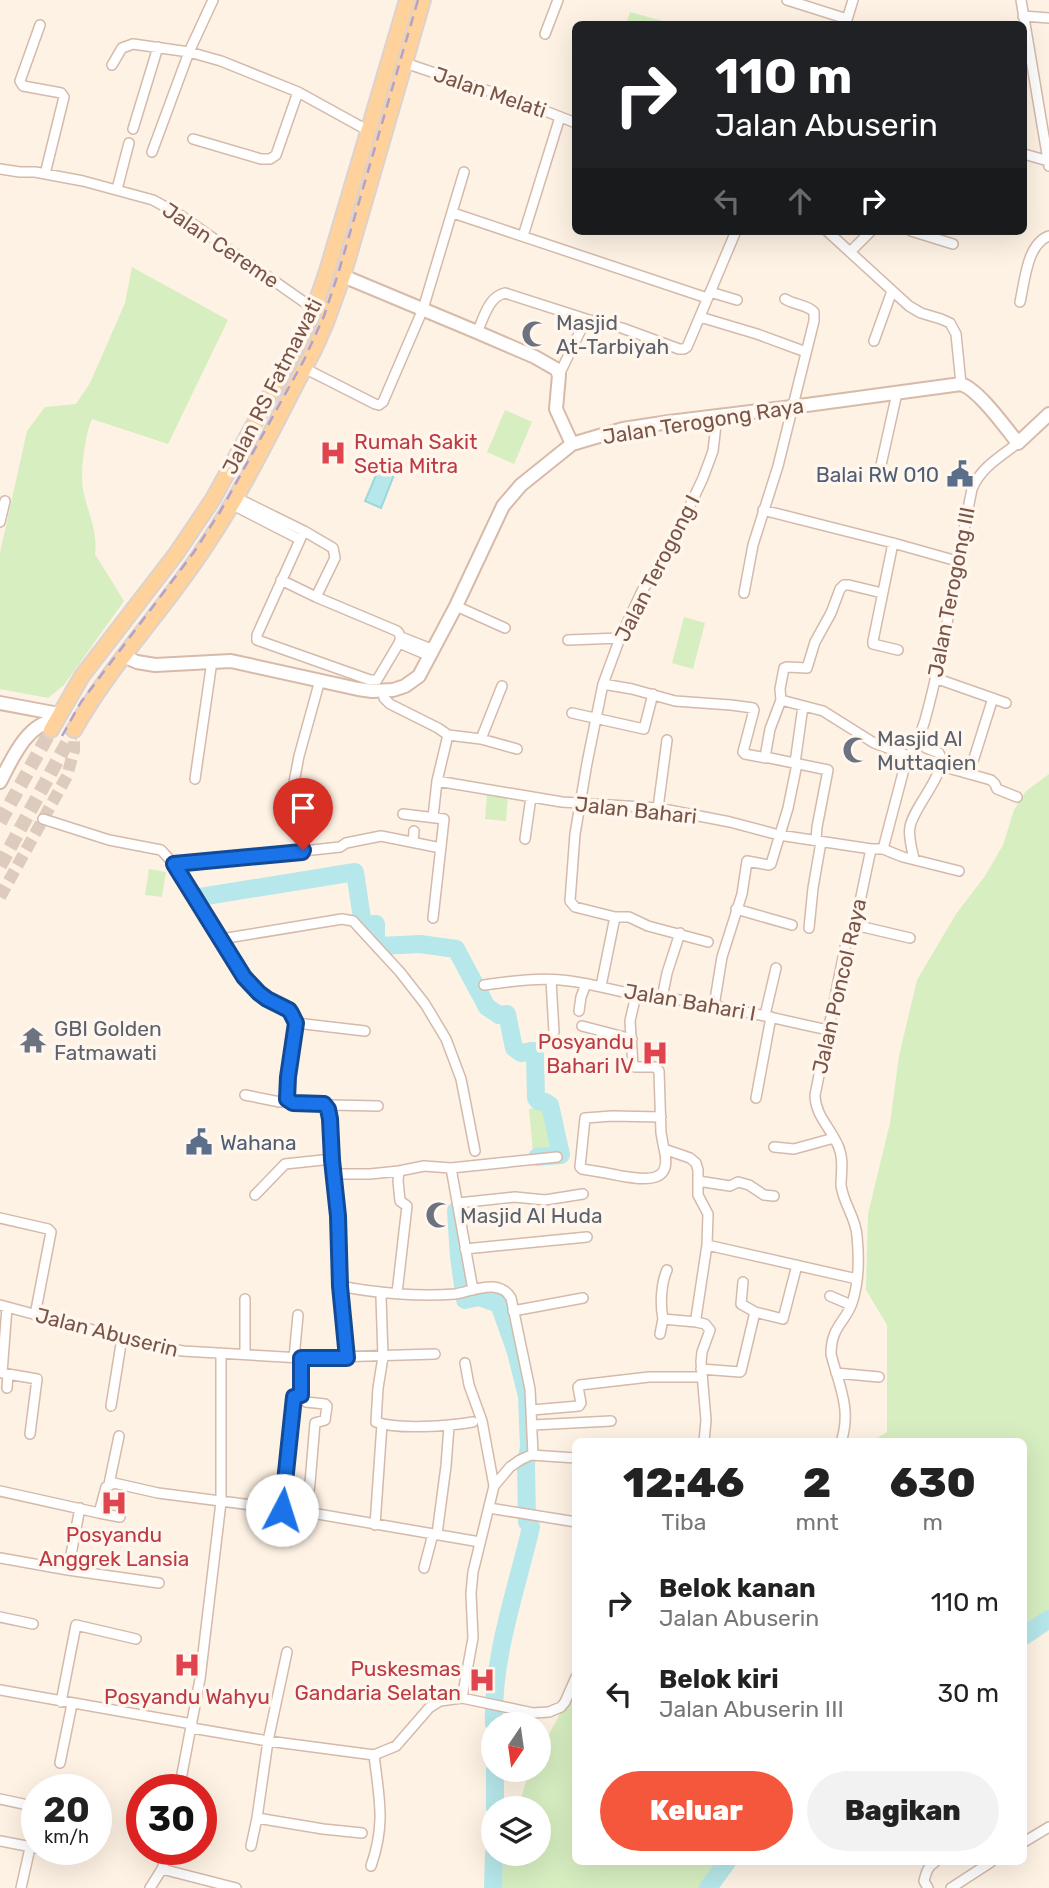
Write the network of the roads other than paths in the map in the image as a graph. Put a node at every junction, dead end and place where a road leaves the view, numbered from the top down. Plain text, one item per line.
1 (213, 0) edge
2 (407, 0) edge
3 (424, 0) edge
4 (558, 0) edge
5 (787, 0) edge
6 (853, 0) edge
7 (1021, 0) edge
8 (1023, 16) junction
9 (1049, 18) edge
10 (843, 21) edge
11 (846, 21) edge
12 (1024, 21) edge
13 (40, 25) dead end
14 (545, 34) dead end
15 (159, 47) junction
16 (1027, 51) edge
17 (189, 52) junction
18 (405, 63) junction
19 (112, 65) dead end
20 (298, 92) junction
21 (560, 117) junction
22 (572, 122) edge
23 (133, 129) dead end
24 (367, 130) junction
25 (194, 139) dead end
26 (129, 143) dead end
27 (152, 152) dead end
28 (1027, 155) edge
29 (1048, 163) edge
30 (0, 169) edge
31 (464, 173) dead end
32 (45, 174) junction
33 (117, 189) junction
34 (346, 203) junction
35 (363, 208) junction
36 (453, 214) junction
37 (734, 235) edge
38 (832, 235) edge
39 (867, 235) edge
40 (941, 235) edge
41 (523, 236) junction
42 (1049, 236) edge
43 (953, 244) dead end
44 (851, 251) junction
45 (343, 276) junction
46 (892, 291) junction
47 (709, 295) junction
48 (785, 299) dead end
49 (737, 300) dead end
50 (1020, 302) dead end
51 (314, 309) junction
52 (424, 309) junction
53 (699, 317) junction
54 (586, 319) junction
55 (477, 332) junction
56 (874, 341) dead end
57 (806, 352) junction
58 (304, 368) junction
59 (559, 375) junction
60 (961, 384) junction
61 (897, 393) junction
62 (792, 407) junction
63 (1049, 414) edge
64 (717, 416) junction
65 (1018, 443) junction
66 (572, 444) junction
67 (880, 474) dead end
68 (233, 500) junction
69 (5, 501) dead end
70 (763, 510) junction
71 (0, 522) edge
72 (301, 535) junction
73 (893, 543) junction
74 (957, 561) junction
75 (281, 580) junction
76 (744, 593) dead end
77 (882, 593) junction
78 (316, 597) junction
79 (457, 606) junction
80 (505, 628) dead end
81 (620, 638) junction
82 (400, 640) junction
83 (568, 640) dead end
84 (898, 650) dead end
85 (432, 653) junction
86 (123, 656) junction
87 (212, 661) junction
88 (935, 678) junction
89 (320, 680) junction
90 (604, 684) junction
91 (502, 686) dead end
92 (383, 690) junction
93 (653, 694) junction
94 (993, 698) junction
95 (781, 700) junction
96 (0, 703) edge
97 (1006, 703) dead end
98 (803, 706) junction
99 (753, 708) junction
100 (572, 713) dead end
101 (775, 715) junction
102 (597, 719) junction
103 (55, 721) junction
104 (74, 730) dead end
105 (447, 735) junction
106 (481, 739) junction
107 (667, 740) dead end
108 (920, 746) junction
109 (517, 749) dead end
110 (909, 756) junction
111 (766, 758) junction
112 (796, 763) junction
113 (941, 766) junction
114 (969, 774) junction
115 (195, 779) dead end
116 (437, 780) junction
117 (0, 782) edge
118 (531, 797) junction
119 (1017, 797) dead end
120 (580, 803) junction
121 (658, 808) junction
122 (403, 814) dead end
123 (433, 817) junction
124 (43, 819) dead end
125 (414, 831) dead end
126 (779, 835) junction
127 (525, 839) dead end
128 (819, 841) junction
129 (413, 842) junction
130 (441, 848) junction
131 (871, 849) junction
132 (883, 849) junction
133 (303, 851) junction
134 (914, 859) junction
135 (174, 864) junction
136 (959, 871) dead end
137 (736, 909) junction
138 (615, 917) junction
139 (433, 918) dead end
140 (792, 925) dead end
141 (855, 925) junction
142 (809, 928) dead end
143 (680, 933) junction
144 (910, 938) dead end
145 (220, 939) junction
146 (708, 942) dead end
147 (776, 968) dead end
148 (551, 980) junction
149 (586, 984) junction
150 (484, 985) dead end
151 (601, 986) junction
152 (636, 995) junction
153 (662, 998) junction
154 (714, 1006) junction
155 (579, 1011) dead end
156 (768, 1016) junction
157 (296, 1023) junction
158 (582, 1026) dead end
159 (828, 1030) junction
160 (365, 1031) dead end
161 (554, 1032) dead end
162 (632, 1039) junction
163 (245, 1095) dead end
164 (756, 1098) dead end
165 (289, 1101) junction
166 (326, 1106) junction
167 (378, 1106) dead end
168 (661, 1117) junction
169 (834, 1138) junction
170 (774, 1146) dead end
171 (664, 1149) junction
172 (475, 1152) dead end
173 (557, 1157) dead end
174 (332, 1160) junction
175 (448, 1168) junction
176 (399, 1171) junction
177 (335, 1174) junction
178 (698, 1181) junction
179 (583, 1194) dead end
180 (255, 1195) dead end
181 (774, 1196) dead end
182 (458, 1203) junction
183 (0, 1218) edge
184 (587, 1237) dead end
185 (707, 1245) junction
186 (465, 1249) junction
187 (797, 1265) junction
188 (667, 1270) dead end
189 (857, 1279) junction
190 (743, 1282) dead end
191 (340, 1286) junction
192 (469, 1291) junction
193 (397, 1293) junction
194 (830, 1296) dead end
195 (381, 1297) dead end
196 (583, 1298) dead end
197 (245, 1299) dead end
198 (851, 1305) junction
199 (4, 1306) edge
200 (513, 1311) junction
201 (755, 1312) junction
202 (298, 1314) dead end
203 (35, 1315) junction
204 (663, 1319) junction
205 (696, 1322) junction
206 (660, 1334) dead end
207 (122, 1338) junction
208 (221, 1353) junction
209 (245, 1354) junction
210 (435, 1354) dead end
211 (383, 1357) junction
212 (298, 1358) junction
213 (347, 1358) junction
214 (465, 1363) dead end
215 (701, 1373) junction
216 (836, 1373) junction
217 (8, 1375) junction
218 (879, 1377) dead end
219 (7, 1388) dead end
220 (301, 1395) junction
221 (111, 1406) dead end
222 (532, 1410) junction
223 (611, 1421) dead end
224 (473, 1422) dead end
225 (382, 1424) junction
226 (533, 1425) junction
227 (449, 1426) junction
228 (30, 1434) dead end
229 (118, 1436) dead end
230 (704, 1438) edge
231 (842, 1438) edge
232 (529, 1456) junction
233 (572, 1458) edge
234 (109, 1484) junction
235 (494, 1486) junction
236 (0, 1491) edge
237 (221, 1502) junction
238 (80, 1508) junction
239 (489, 1508) junction
240 (282, 1510) junction
241 (306, 1512) junction
242 (99, 1513) junction
243 (120, 1517) dead end
244 (572, 1521) edge
245 (375, 1525) junction
246 (435, 1534) junction
247 (480, 1542) junction
248 (0, 1558) edge
249 (424, 1568) dead end
250 (68, 1570) junction
251 (159, 1583) dead end
252 (0, 1617) edge
253 (33, 1625) dead end
254 (136, 1639) dead end
255 (287, 1652) dead end
256 (572, 1686) edge
257 (0, 1690) edge
258 (462, 1698) junction
259 (61, 1702) junction
260 (72, 1704) junction
261 (192, 1726) junction
262 (268, 1741) junction
263 (374, 1755) junction
264 (60, 1763) dead end
265 (182, 1774) edge
266 (0, 1799) edge
267 (21, 1804) edge
268 (257, 1818) junction
269 (1049, 1827) edge
270 (362, 1833) dead end
271 (1027, 1840) edge
272 (0, 1841) edge
273 (21, 1845) edge
274 (251, 1846) dead end
275 (28, 1865) edge
276 (163, 1865) edge
277 (932, 1865) edge
278 (986, 1865) edge
279 (371, 1866) dead end
280 (162, 1869) junction
281 (21, 1888) edge
282 (150, 1888) edge
283 (236, 1888) edge
284 (928, 1888) edge
285 (951, 1888) edge

1 - 17 street
2 - 24 main road, Jalan RS Fatmawati
3 - 18 main road, Jalan RS Fatmawati
4 - 14 street
5 - 10 street
6 - 11 street
7 - 8 street
8 - 9 street
8 - 12 street
13 - 32 street
15 - 17 street
15 - 19 street
15 - 23 street
16 - 29 street
17 - 20 street
17 - 27 street
18 - 21 street, Jalan Melati
18 - 35 main road, Jalan RS Fatmawati
20 - 24 street
20 - 25 street
21 - 22 street, Jalan Melati
21 - 41 street
24 - 34 main road, Jalan RS Fatmawati
26 - 33 street
28 - 29 street
30 - 32 street, Jalan Cereme
31 - 36 street
32 - 33 street, Jalan Cereme
33 - 51 street, Jalan Cereme
34 - 35 main road
34 - 51 main road, Jalan RS Fatmawati
35 - 45 main road, Jalan RS Fatmawati
36 - 41 street
36 - 52 street
37 - 47 street
38 - 44 street
39 - 44 street
40 - 43 street
41 - 47 street
42 - 50 street
44 - 46 street
45 - 52 street
45 - 58 main road, Jalan RS Fatmawati
46 - 56 street
46 - 60 street
47 - 49 street
47 - 53 street
48 - 57 street
51 - 103 main road, Jalan RS Fatmawati
52 - 55 street
52 - 58 street
53 - 54 street
53 - 57 street
54 - 55 street
54 - 59 street
55 - 59 street
57 - 62 street
58 - 68 main road, Jalan RS Fatmawati
59 - 66 street
60 - 61 street, Jalan Terogong Raya
60 - 65 street
61 - 62 street, Jalan Terogong Raya
61 - 67 street
62 - 64 street, Jalan Terogong Raya
62 - 70 street
63 - 65 street
64 - 66 street, Jalan Terogong Raya
64 - 81 street, Jalan Terogong I
65 - 74 street, Jalan Terogong III
66 - 79 street, Jalan Terogong Raya
68 - 72 street
68 - 86 main road, Jalan RS Fatmawati
69 - 71 street
70 - 73 street
70 - 76 street
72 - 75 street
72 - 78 street
73 - 74 street
73 - 77 street
74 - 88 street, Jalan Terogong III
75 - 78 street
75 - 82 street
77 - 84 street
77 - 95 street
78 - 82 street
79 - 80 street
79 - 85 street, Jalan Terogong Raya
81 - 83 street
81 - 90 street, Jalan Terogong I
82 - 85 street
85 - 92 street, Jalan Terogong Raya
86 - 87 street, Jalan Terogong Raya
86 - 104 main road, Jalan RS Fatmawati
87 - 89 street, Jalan Terogong Raya
87 - 115 street
88 - 94 street
88 - 108 street, Jalan Terogong III
89 - 92 street, Jalan Terogong Raya
89 - 133 street
90 - 93 street
90 - 102 street, Jalan Terogong I
91 - 106 street
92 - 105 street
93 - 99 street
93 - 102 street
94 - 97 street
94 - 114 street
95 - 98 street
95 - 101 street
96 - 103 street
98 - 110 street
98 - 112 street
99 - 101 street
99 - 111 street
100 - 102 street
101 - 111 street
102 - 120 street, Jalan Terogong I
103 - 117 street
105 - 106 street
105 - 116 street
106 - 109 street
107 - 121 street
108 - 110 street, Jalan Terogong III
108 - 113 street
110 - 132 street, Jalan Terogong III
111 - 112 street
112 - 126 street
112 - 128 street
113 - 114 street
113 - 134 street
114 - 119 street
116 - 118 street, Jalan Bahari
116 - 123 street
118 - 120 street, Jalan Bahari
118 - 127 street
120 - 121 street, Jalan Bahari
120 - 138 street
121 - 126 street, Jalan Bahari
122 - 123 street
123 - 130 street
124 - 135 street
125 - 129 street
126 - 128 street, Jalan Bahari
126 - 137 street
128 - 131 street, Jalan Bahari
128 - 142 street
129 - 130 street
129 - 133 street
130 - 139 street
131 - 132 street, Jalan Bahari
131 - 141 street, Jalan Poncol Raya
132 - 134 street, Jalan Bahari
133 - 135 street
134 - 136 street, Jalan Bahari
135 - 145 street
137 - 140 street
137 - 154 street
138 - 143 street
138 - 151 street, Jalan Bahari I
141 - 144 street
141 - 159 street, Jalan Poncol Raya
143 - 146 street
143 - 153 street
145 - 157 street
145 - 172 street
147 - 156 street
148 - 149 street
148 - 150 street
148 - 161 street
149 - 151 street
149 - 155 street
151 - 152 street, Jalan Bahari I
152 - 153 street, Jalan Bahari I
152 - 162 street
153 - 154 street, Jalan Bahari I
154 - 156 street, Jalan Bahari I
156 - 159 street, Jalan Bahari I
156 - 164 street
157 - 160 street
157 - 165 street
158 - 162 street
159 - 169 street, Jalan Poncol Raya
162 - 168 street
163 - 165 street
165 - 166 street
166 - 167 street
166 - 174 street
168 - 171 street
168 - 171 street
169 - 170 street
169 - 189 street, Jalan Poncol Raya
171 - 178 street
173 - 175 street
174 - 177 street
174 - 180 street
175 - 176 street
175 - 182 street
176 - 177 street
176 - 193 street
177 - 191 street
178 - 181 street
178 - 185 street
179 - 182 street
182 - 186 street
183 - 203 street
184 - 186 street
185 - 187 street
185 - 205 street
186 - 192 street
187 - 189 street
187 - 201 street
188 - 204 street
189 - 198 street, Jalan Poncol Raya
190 - 201 street
191 - 193 street
191 - 213 street
192 - 193 street
192 - 200 street
194 - 198 street
195 - 211 street
196 - 200 street
197 - 209 street
198 - 216 street, Jalan Poncol Raya
199 - 203 street, Jalan Abuserin
199 - 217 street
200 - 222 street
201 - 215 street
202 - 212 street
203 - 207 street, Jalan Abuserin
204 - 205 street
204 - 206 street
205 - 215 street
207 - 208 street, Jalan Abuserin
207 - 221 street
208 - 209 street, Jalan Abuserin
208 - 237 street
209 - 212 street, Jalan Abuserin
210 - 211 street, Jalan Abuserin
211 - 213 street, Jalan Abuserin
211 - 225 street
212 - 213 street, Jalan Abuserin
212 - 220 street
214 - 235 street
215 - 222 street
215 - 230 street
216 - 218 street
216 - 231 street, Jalan Poncol Raya
217 - 219 street
217 - 228 street
220 - 240 street
220 - 241 street
222 - 226 street
223 - 226 street
224 - 227 street
225 - 227 street
225 - 245 street
226 - 232 street
227 - 246 street
229 - 234 street
232 - 233 street
232 - 235 street
234 - 237 street
234 - 242 street
235 - 239 street
236 - 238 street
237 - 240 street
237 - 261 street
238 - 242 street
238 - 250 street
239 - 244 street
239 - 247 street
240 - 241 street
241 - 245 street
242 - 243 street
245 - 246 street
246 - 247 street
246 - 249 street
247 - 258 street
248 - 250 street
250 - 251 street
252 - 253 street
254 - 259 street
255 - 262 street
256 - 258 street
257 - 259 street
258 - 263 street
259 - 260 street
260 - 261 street
260 - 264 street
261 - 262 street
261 - 265 street
262 - 263 street
262 - 268 street
263 - 279 street
266 - 267 street
268 - 270 street
268 - 274 street
269 - 271 street
272 - 273 street
275 - 281 street
276 - 280 street
277 - 284 street
278 - 285 street
280 - 282 street
280 - 283 street

